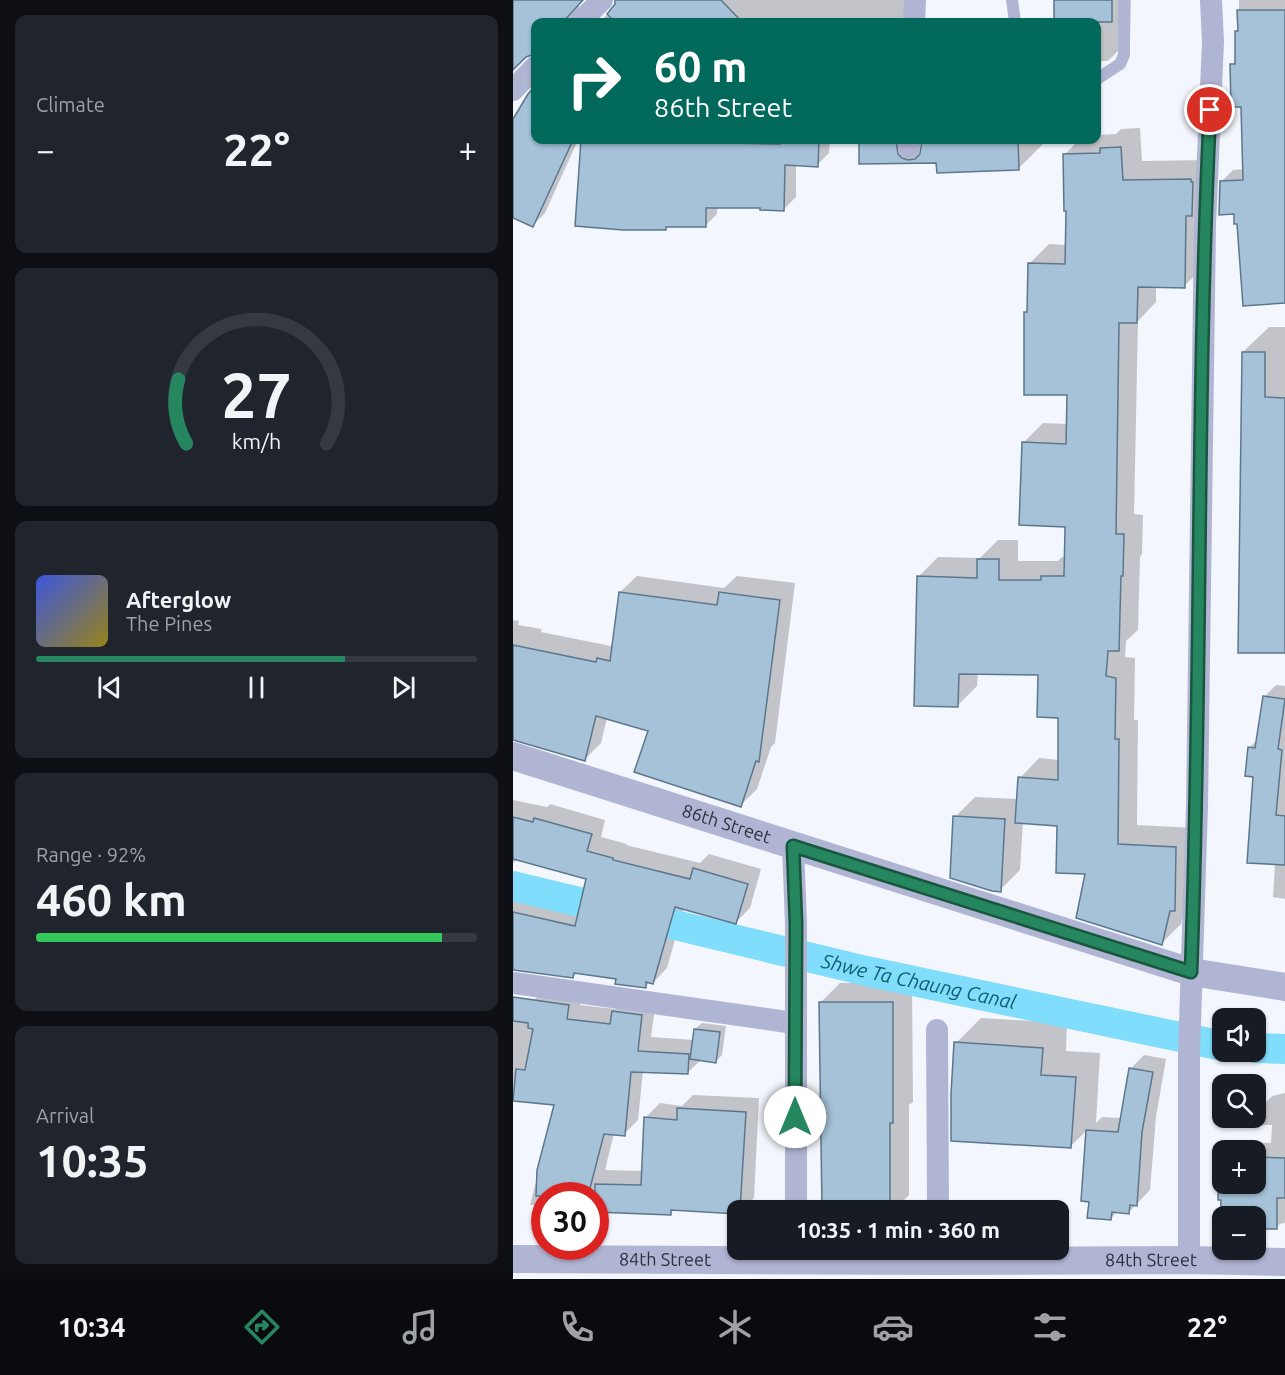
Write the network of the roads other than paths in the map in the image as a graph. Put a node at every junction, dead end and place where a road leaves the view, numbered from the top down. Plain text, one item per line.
1 (602, 0) edge
2 (915, 0) edge
3 (1012, 0) edge
4 (1124, 0) edge
5 (1212, 0) edge
6 (584, 18) edge
7 (914, 18) edge
8 (1014, 18) edge
9 (531, 71) edge
10 (1101, 76) edge
11 (513, 90) edge
12 (513, 756) edge
13 (793, 846) junction
14 (1191, 972) junction
15 (513, 983) edge
16 (1285, 987) edge
17 (794, 1023) junction
18 (937, 1030) dead end
19 (796, 1200) edge
20 (937, 1200) edge
21 (1069, 1258) edge
22 (513, 1259) edge
23 (857, 1260) edge
24 (1189, 1260) junction
25 (1285, 1262) edge
26 (796, 1263) edge

1 - 6 street
2 - 7 street
3 - 8 lane
4 - 10 lane
5 - 14 street
9 - 11 street
12 - 13 street, 86th Street
13 - 14 street, 86th Street
13 - 17 street
14 - 16 street, 86th Street
14 - 24 street
15 - 17 street
17 - 19 street
18 - 20 street
21 - 24 street, 84th Street
22 - 26 street, 84th Street
23 - 26 street, 84th Street
24 - 25 street, 84th Street

